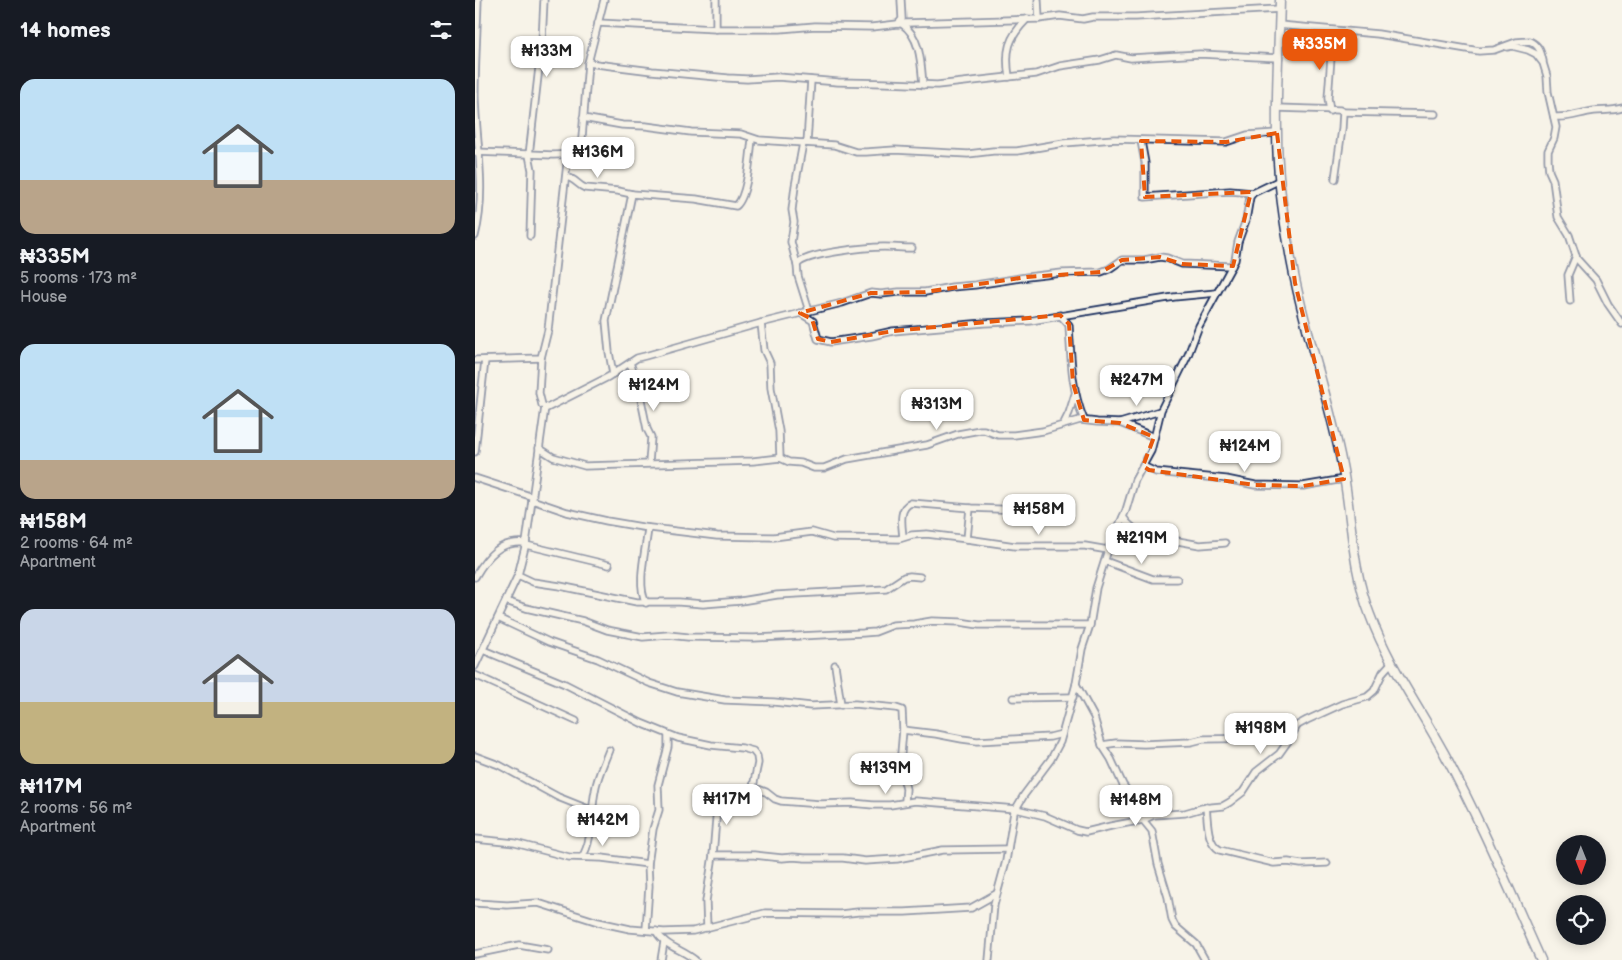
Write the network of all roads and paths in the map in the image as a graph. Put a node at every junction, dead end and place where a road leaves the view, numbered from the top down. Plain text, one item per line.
1 (478, 0) edge
2 (544, 0) edge
3 (604, 0) edge
4 (716, 0) edge
5 (901, 0) edge
6 (1038, 0) edge
7 (1280, 0) edge
8 (1280, 9) junction
9 (1039, 19) junction
10 (1027, 20) junction
11 (598, 23) junction
12 (902, 23) junction
13 (1279, 24) junction
14 (717, 30) junction
15 (1333, 31) junction
16 (1279, 58) junction
17 (588, 63) junction
18 (1009, 77) junction
19 (811, 80) junction
20 (923, 85) junction
21 (1277, 108) junction
22 (1622, 108) edge
23 (1330, 111) junction
24 (1343, 112) junction
25 (1435, 114) dead end
26 (583, 118) junction
27 (1555, 120) junction
28 (1277, 133) junction
29 (752, 139) junction
30 (1141, 141) junction
31 (805, 143) junction
32 (477, 153) edge
33 (529, 155) junction
34 (568, 155) junction
35 (566, 177) junction
36 (1279, 180) junction
37 (1335, 180) dead end
38 (1253, 193) junction
39 (632, 194) junction
40 (475, 236) edge
41 (530, 236) dead end
42 (912, 248) dead end
43 (1576, 256) junction
44 (799, 262) junction
45 (1232, 266) junction
46 (1216, 293) junction
47 (1570, 301) dead end
48 (809, 311) junction
49 (800, 313) junction
50 (1060, 316) junction
51 (761, 323) junction
52 (1622, 324) edge
53 (541, 358) junction
54 (475, 360) edge
55 (485, 360) junction
56 (629, 363) junction
57 (613, 374) junction
58 (1075, 393) junction
59 (545, 407) junction
60 (1160, 411) junction
61 (1084, 420) junction
62 (1120, 423) junction
63 (1063, 425) junction
64 (1154, 437) junction
65 (539, 448) junction
66 (475, 452) edge
67 (553, 457) junction
68 (780, 458) junction
69 (537, 462) junction
70 (649, 463) junction
71 (1143, 466) junction
72 (475, 478) edge
73 (1344, 479) junction
74 (533, 498) junction
75 (971, 508) junction
76 (1024, 510) dead end
77 (1123, 517) junction
78 (1127, 524) junction
79 (1120, 525) junction
80 (648, 528) junction
81 (903, 537) junction
82 (967, 539) junction
83 (1225, 543) dead end
84 (526, 544) junction
85 (1108, 550) junction
86 (1105, 561) junction
87 (609, 565) dead end
88 (518, 575) junction
89 (475, 577) edge
90 (920, 577) dead end
91 (1177, 579) dead end
92 (642, 595) junction
93 (506, 601) junction
94 (637, 602) junction
95 (646, 603) junction
96 (498, 618) junction
97 (1090, 625) junction
98 (483, 650) junction
99 (1392, 662) junction
100 (835, 665) dead end
101 (475, 666) edge
102 (475, 675) edge
103 (1076, 684) junction
104 (1073, 697) junction
105 (1013, 698) dead end
106 (841, 705) junction
107 (576, 721) dead end
108 (1297, 726) junction
109 (903, 730) junction
110 (668, 734) junction
111 (1062, 734) junction
112 (1102, 745) junction
113 (609, 750) dead end
114 (475, 756) edge
115 (718, 795) dead end
116 (905, 801) junction
117 (1206, 807) junction
118 (1016, 809) junction
119 (593, 811) junction
120 (1143, 820) junction
121 (475, 839) edge
122 (1008, 849) junction
123 (584, 854) junction
124 (713, 855) junction
125 (1327, 863) dead end
126 (648, 864) junction
127 (996, 894) junction
128 (475, 903) edge
129 (707, 928) junction
130 (646, 930) junction
131 (656, 931) junction
132 (664, 942) junction
133 (548, 950) dead end
134 (475, 954) edge
135 (661, 960) edge
136 (695, 960) edge
137 (989, 960) edge
138 (1205, 960) edge
139 (1541, 960) edge

1 - 32 street
2 - 33 street
3 - 11 street
4 - 14 street
5 - 12 street
6 - 9 street
7 - 8 street
8 - 9 street
8 - 13 street
9 - 10 street
10 - 12 street
10 - 18 street
11 - 14 street
11 - 17 street
12 - 14 street
12 - 20 street
13 - 15 street
13 - 16 street
15 - 23 street
15 - 27 street
16 - 18 street
16 - 21 street
17 - 19 street
17 - 26 street
18 - 20 street
19 - 20 street
19 - 31 street
21 - 23 street
21 - 28 street
22 - 27 street
23 - 24 street
24 - 25 street
24 - 37 street
26 - 29 street
26 - 34 street
27 - 43 street
28 - 30 street
28 - 36 street
29 - 31 street
29 - 39 street
30 - 31 street
30 - 38 street
31 - 44 street
32 - 33 street
32 - 40 street
33 - 34 street
33 - 41 street
34 - 35 street
35 - 39 street
35 - 53 street
36 - 38 street
36 - 73 street
38 - 45 street
39 - 57 street
42 - 44 street
43 - 47 street
43 - 52 street
44 - 48 street
45 - 46 street
45 - 48 street
46 - 50 street
46 - 60 street
48 - 49 street
49 - 50 street
49 - 51 street
50 - 58 street
51 - 56 street
51 - 68 street
53 - 55 street
53 - 59 street
54 - 55 street
55 - 66 street
56 - 57 street
56 - 70 street
57 - 59 street
58 - 61 street
58 - 63 street
59 - 65 street
60 - 62 street
60 - 64 street
61 - 62 street
61 - 63 street
62 - 64 street
63 - 68 street
64 - 71 street
65 - 67 street
65 - 69 street
67 - 69 street
67 - 70 street
68 - 70 street
69 - 74 street
71 - 73 street
71 - 77 street
72 - 74 street
73 - 99 street
74 - 80 street
74 - 84 street
75 - 76 street
75 - 81 street
75 - 82 street
77 - 78 street
77 - 79 street
78 - 79 street
78 - 83 street
79 - 85 street
80 - 81 street
80 - 92 street
81 - 82 street
82 - 85 street
84 - 87 street
84 - 88 street
84 - 89 street
85 - 86 street
86 - 91 street
86 - 97 street
88 - 93 street
88 - 94 street
90 - 95 street
92 - 94 street
92 - 95 street
93 - 96 street
93 - 97 street
94 - 95 street
96 - 98 street
96 - 106 street
97 - 103 street
98 - 101 street
98 - 110 street
99 - 108 street
99 - 139 street
100 - 106 street
102 - 107 street
103 - 104 street
103 - 112 street
104 - 105 street
104 - 111 street
106 - 109 street
108 - 112 street
108 - 117 street
109 - 111 street
109 - 116 street
110 - 116 street
110 - 126 street
111 - 118 street
112 - 120 street
113 - 119 street
114 - 119 street
115 - 124 street
116 - 118 street
117 - 120 street
117 - 125 street
118 - 120 street
118 - 122 street
119 - 123 street
120 - 138 street
121 - 123 street
122 - 124 street
122 - 127 street
123 - 126 street
124 - 129 street
126 - 130 street
127 - 129 street
127 - 137 street
128 - 130 street
129 - 131 street
130 - 131 street
131 - 132 street
132 - 135 street
132 - 136 street
133 - 134 street

